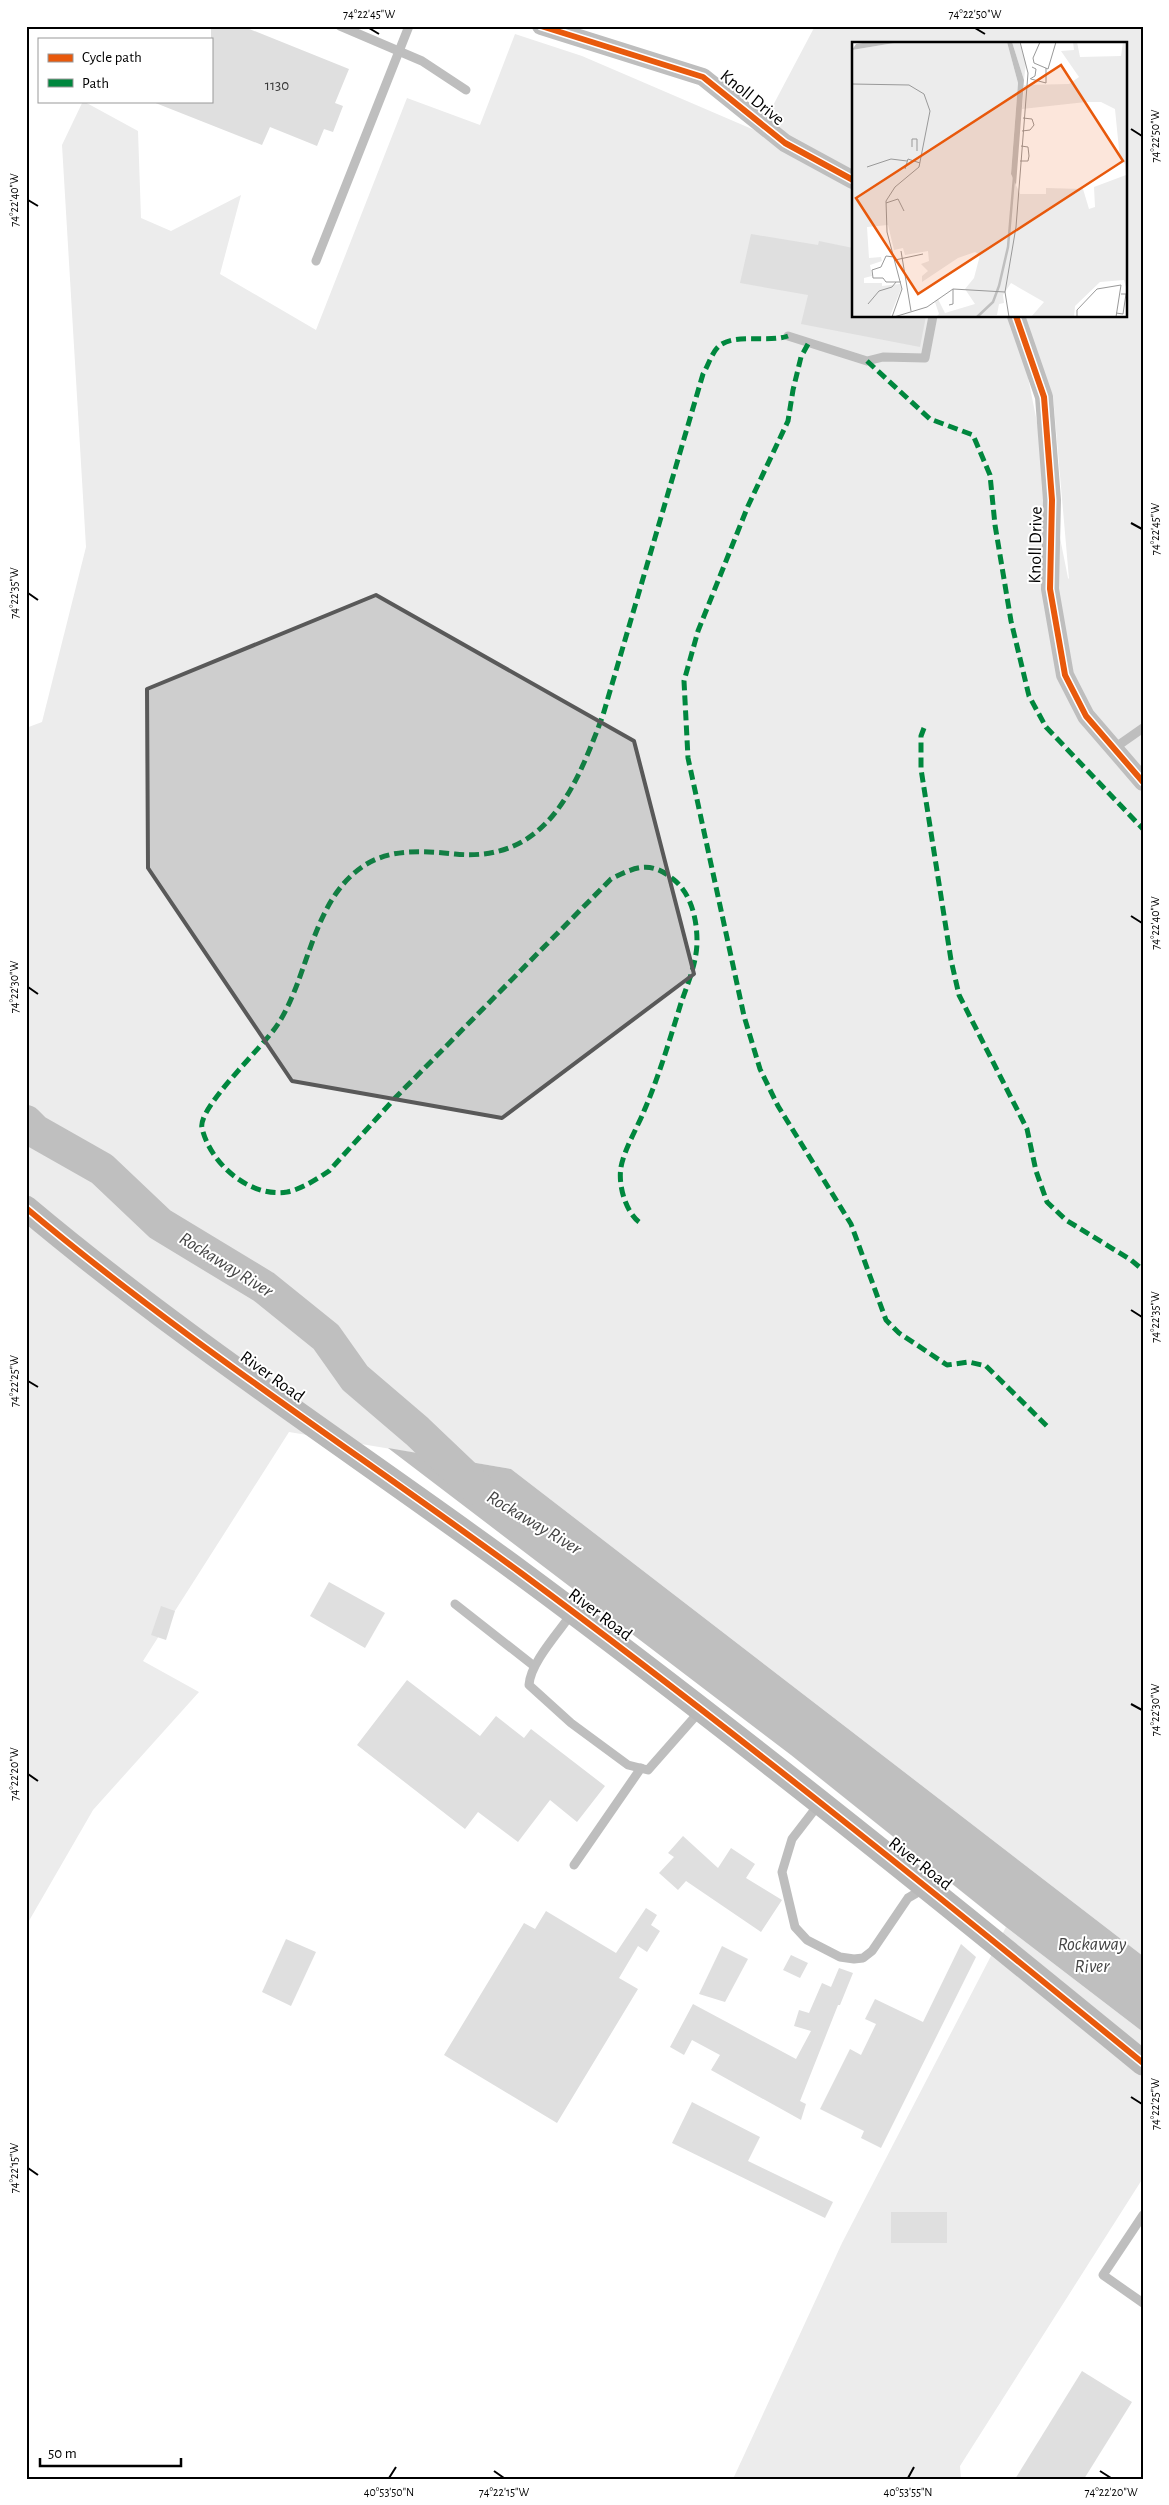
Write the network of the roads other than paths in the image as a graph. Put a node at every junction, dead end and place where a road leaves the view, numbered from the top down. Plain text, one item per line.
1 (340, 26) edge
2 (409, 26) edge
3 (541, 26) edge
4 (399, 51) junction
5 (466, 90) dead end
6 (852, 179) edge
7 (316, 261) dead end
8 (934, 318) edge
9 (1017, 318) edge
10 (788, 336) dead end
11 (1143, 728) edge
12 (1113, 749) junction
13 (1143, 782) edge
14 (26, 1208) edge
15 (455, 1604) dead end
16 (573, 1613) junction
17 (534, 1666) junction
18 (700, 1710) junction
19 (641, 1768) junction
20 (818, 1804) junction
21 (574, 1865) dead end
22 (925, 1888) junction
23 (1143, 2063) edge
24 (1143, 2215) edge
25 (1143, 2303) edge

1 - 4 lane
2 - 4 lane
3 - 6 street, Knoll Drive
4 - 5 lane
4 - 7 lane
8 - 10 lane
9 - 12 street, Knoll Drive
11 - 12 lane
12 - 13 street, Knoll Drive
14 - 16 street, River Road
15 - 17 lane
16 - 17 lane
16 - 18 street, River Road
17 - 19 lane
18 - 19 lane
18 - 20 street, River Road
19 - 21 lane
20 - 22 street, River Road
20 - 22 lane
22 - 23 street, River Road
24 - 25 lane

